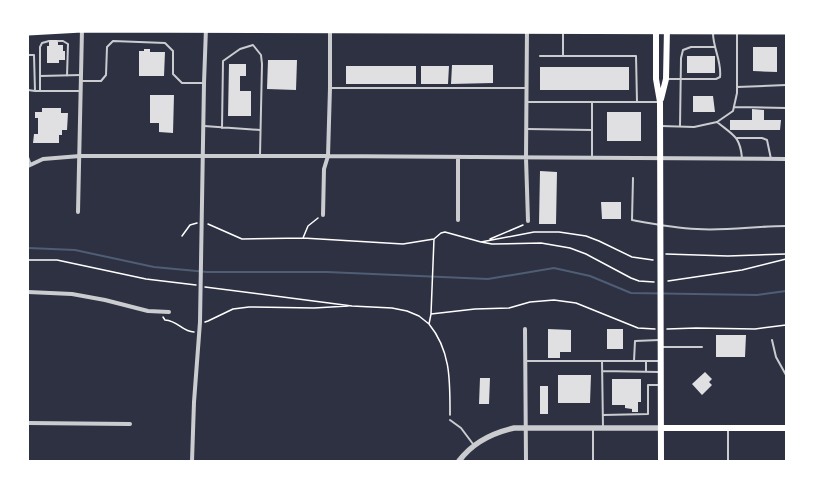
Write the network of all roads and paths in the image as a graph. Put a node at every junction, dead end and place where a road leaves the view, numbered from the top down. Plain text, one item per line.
1 (82, 28) edge
2 (206, 29) edge
3 (330, 29) edge
4 (527, 30) edge
5 (656, 30) edge
6 (667, 30) edge
7 (563, 31) junction
8 (712, 31) junction
9 (737, 31) junction
10 (786, 31) edge
11 (28, 32) edge
12 (49, 41) dead end
13 (58, 41) dead end
14 (714, 47) junction
15 (28, 55) edge
16 (540, 56) dead end
17 (563, 56) junction
18 (40, 76) junction
19 (67, 76) junction
20 (81, 76) junction
21 (666, 79) junction
22 (681, 79) junction
23 (81, 81) junction
24 (204, 83) junction
25 (786, 85) edge
26 (737, 87) junction
27 (330, 88) junction
28 (526, 88) junction
29 (28, 90) edge
30 (35, 90) junction
31 (40, 90) junction
32 (81, 91) junction
33 (526, 102) junction
34 (592, 102) junction
35 (637, 102) junction
36 (660, 102) junction
37 (734, 107) junction
38 (786, 108) edge
39 (717, 122) junction
40 (204, 126) junction
41 (660, 126) junction
42 (680, 126) junction
43 (222, 128) junction
44 (526, 129) junction
45 (261, 130) junction
46 (592, 130) junction
47 (737, 138) junction
48 (80, 156) junction
49 (202, 156) junction
50 (260, 156) junction
51 (328, 156) junction
52 (28, 157) edge
53 (458, 157) junction
54 (526, 158) junction
55 (592, 158) junction
56 (660, 158) junction
57 (742, 158) junction
58 (771, 158) junction
59 (786, 158) edge
60 (29, 165) edge
61 (633, 178) dead end
62 (78, 212) dead end
63 (323, 215) joint
64 (458, 220) dead end
65 (201, 221) junction
66 (528, 221) joint
67 (661, 225) junction
68 (786, 226) edge
69 (182, 236) dead end
70 (303, 238) junction
71 (434, 239) junction
72 (487, 240) junction
73 (481, 242) junction
74 (786, 254) edge
75 (661, 259) junction
76 (786, 259) edge
77 (28, 260) edge
78 (667, 281) dead end
79 (660, 282) dead end
80 (28, 292) edge
81 (352, 306) junction
82 (159, 311) junction
83 (169, 312) dead end
84 (431, 314) junction
85 (200, 322) junction
86 (429, 324) junction
87 (786, 324) edge
88 (661, 327) junction
89 (525, 329) dead end
90 (200, 332) junction
91 (661, 340) junction
92 (772, 340) dead end
93 (661, 347) junction
94 (702, 347) dead end
95 (525, 361) junction
96 (602, 361) junction
97 (634, 361) junction
98 (646, 361) junction
99 (661, 361) junction
100 (602, 371) junction
101 (646, 372) junction
102 (661, 372) junction
103 (786, 375) edge
104 (661, 385) junction
105 (603, 415) junction
106 (450, 420) joint
107 (28, 423) edge
108 (130, 424) dead end
109 (526, 428) junction
110 (593, 428) junction
111 (604, 428) junction
112 (661, 428) junction
113 (728, 428) junction
114 (786, 428) edge
115 (474, 445) junction
116 (192, 461) edge
117 (459, 461) edge
118 (526, 461) edge
119 (593, 461) edge
120 (661, 461) edge
121 (728, 461) edge

1 - 2 main road
1 - 11 main road
1 - 20 street
2 - 3 main road
2 - 24 street
3 - 4 main road
3 - 27 street
4 - 7 main road
4 - 28 street
5 - 6 main road
5 - 7 main road
5 - 36 main road
6 - 8 main road
6 - 21 main road
7 - 17 lane
8 - 9 main road
8 - 14 lane
9 - 10 main road
9 - 26 lane
12 - 18 lane
13 - 19 lane
14 - 22 lane
14 - 22 lane
15 - 30 lane
16 - 17 lane
17 - 35 lane
18 - 19 lane
18 - 31 lane
19 - 20 lane
20 - 23 street
21 - 22 lane
21 - 36 main road
22 - 42 lane
23 - 24 lane
23 - 32 street
24 - 40 street
25 - 26 lane
26 - 37 lane
27 - 28 lane
27 - 51 street
28 - 33 street
29 - 30 lane
30 - 31 lane
31 - 32 lane
32 - 48 street
33 - 34 lane
33 - 44 street
34 - 35 lane
34 - 46 lane
35 - 36 lane
36 - 41 main road
37 - 38 lane
37 - 39 lane
39 - 42 lane
39 - 47 lane
40 - 43 lane
40 - 49 street
41 - 42 lane
41 - 56 main road
43 - 45 lane
43 - 45 lane
44 - 46 lane
44 - 54 street
45 - 50 lane
46 - 55 lane
47 - 57 lane
47 - 58 lane
48 - 49 street
48 - 60 street
48 - 62 street
49 - 50 street
49 - 65 street
50 - 51 street
51 - 53 street
51 - 63 street
52 - 60 lane
53 - 54 street
53 - 64 street
54 - 55 street
54 - 66 street
55 - 56 street
56 - 57 street
56 - 67 main road
57 - 58 street
58 - 59 street
61 - 67 lane
63 - 70 path
65 - 69 path
65 - 70 path
65 - 85 street
66 - 72 path
67 - 68 lane
67 - 75 main road
70 - 71 path
71 - 73 path
71 - 84 path
72 - 73 path
72 - 75 path
73 - 79 path
74 - 75 path
75 - 88 main road
76 - 78 path
77 - 81 path
80 - 82 street
81 - 85 path
81 - 86 path
82 - 83 street
82 - 90 path
84 - 86 path
84 - 88 path
85 - 90 street
86 - 106 path
87 - 88 path
88 - 91 main road
89 - 95 street
90 - 116 street
91 - 93 main road
91 - 97 lane
92 - 103 lane
93 - 94 lane
93 - 99 main road
95 - 96 lane
95 - 109 street
96 - 97 lane
96 - 100 lane
97 - 98 lane
98 - 99 lane
98 - 101 lane
99 - 102 main road
100 - 101 lane
100 - 105 lane
101 - 102 lane
102 - 104 main road
104 - 105 lane
104 - 112 main road
105 - 111 lane
106 - 115 lane
107 - 108 street
109 - 110 street
109 - 115 street
109 - 118 street
110 - 111 street
110 - 119 lane
111 - 112 street
112 - 113 main road
112 - 120 main road
113 - 114 main road
113 - 121 lane
115 - 117 street

